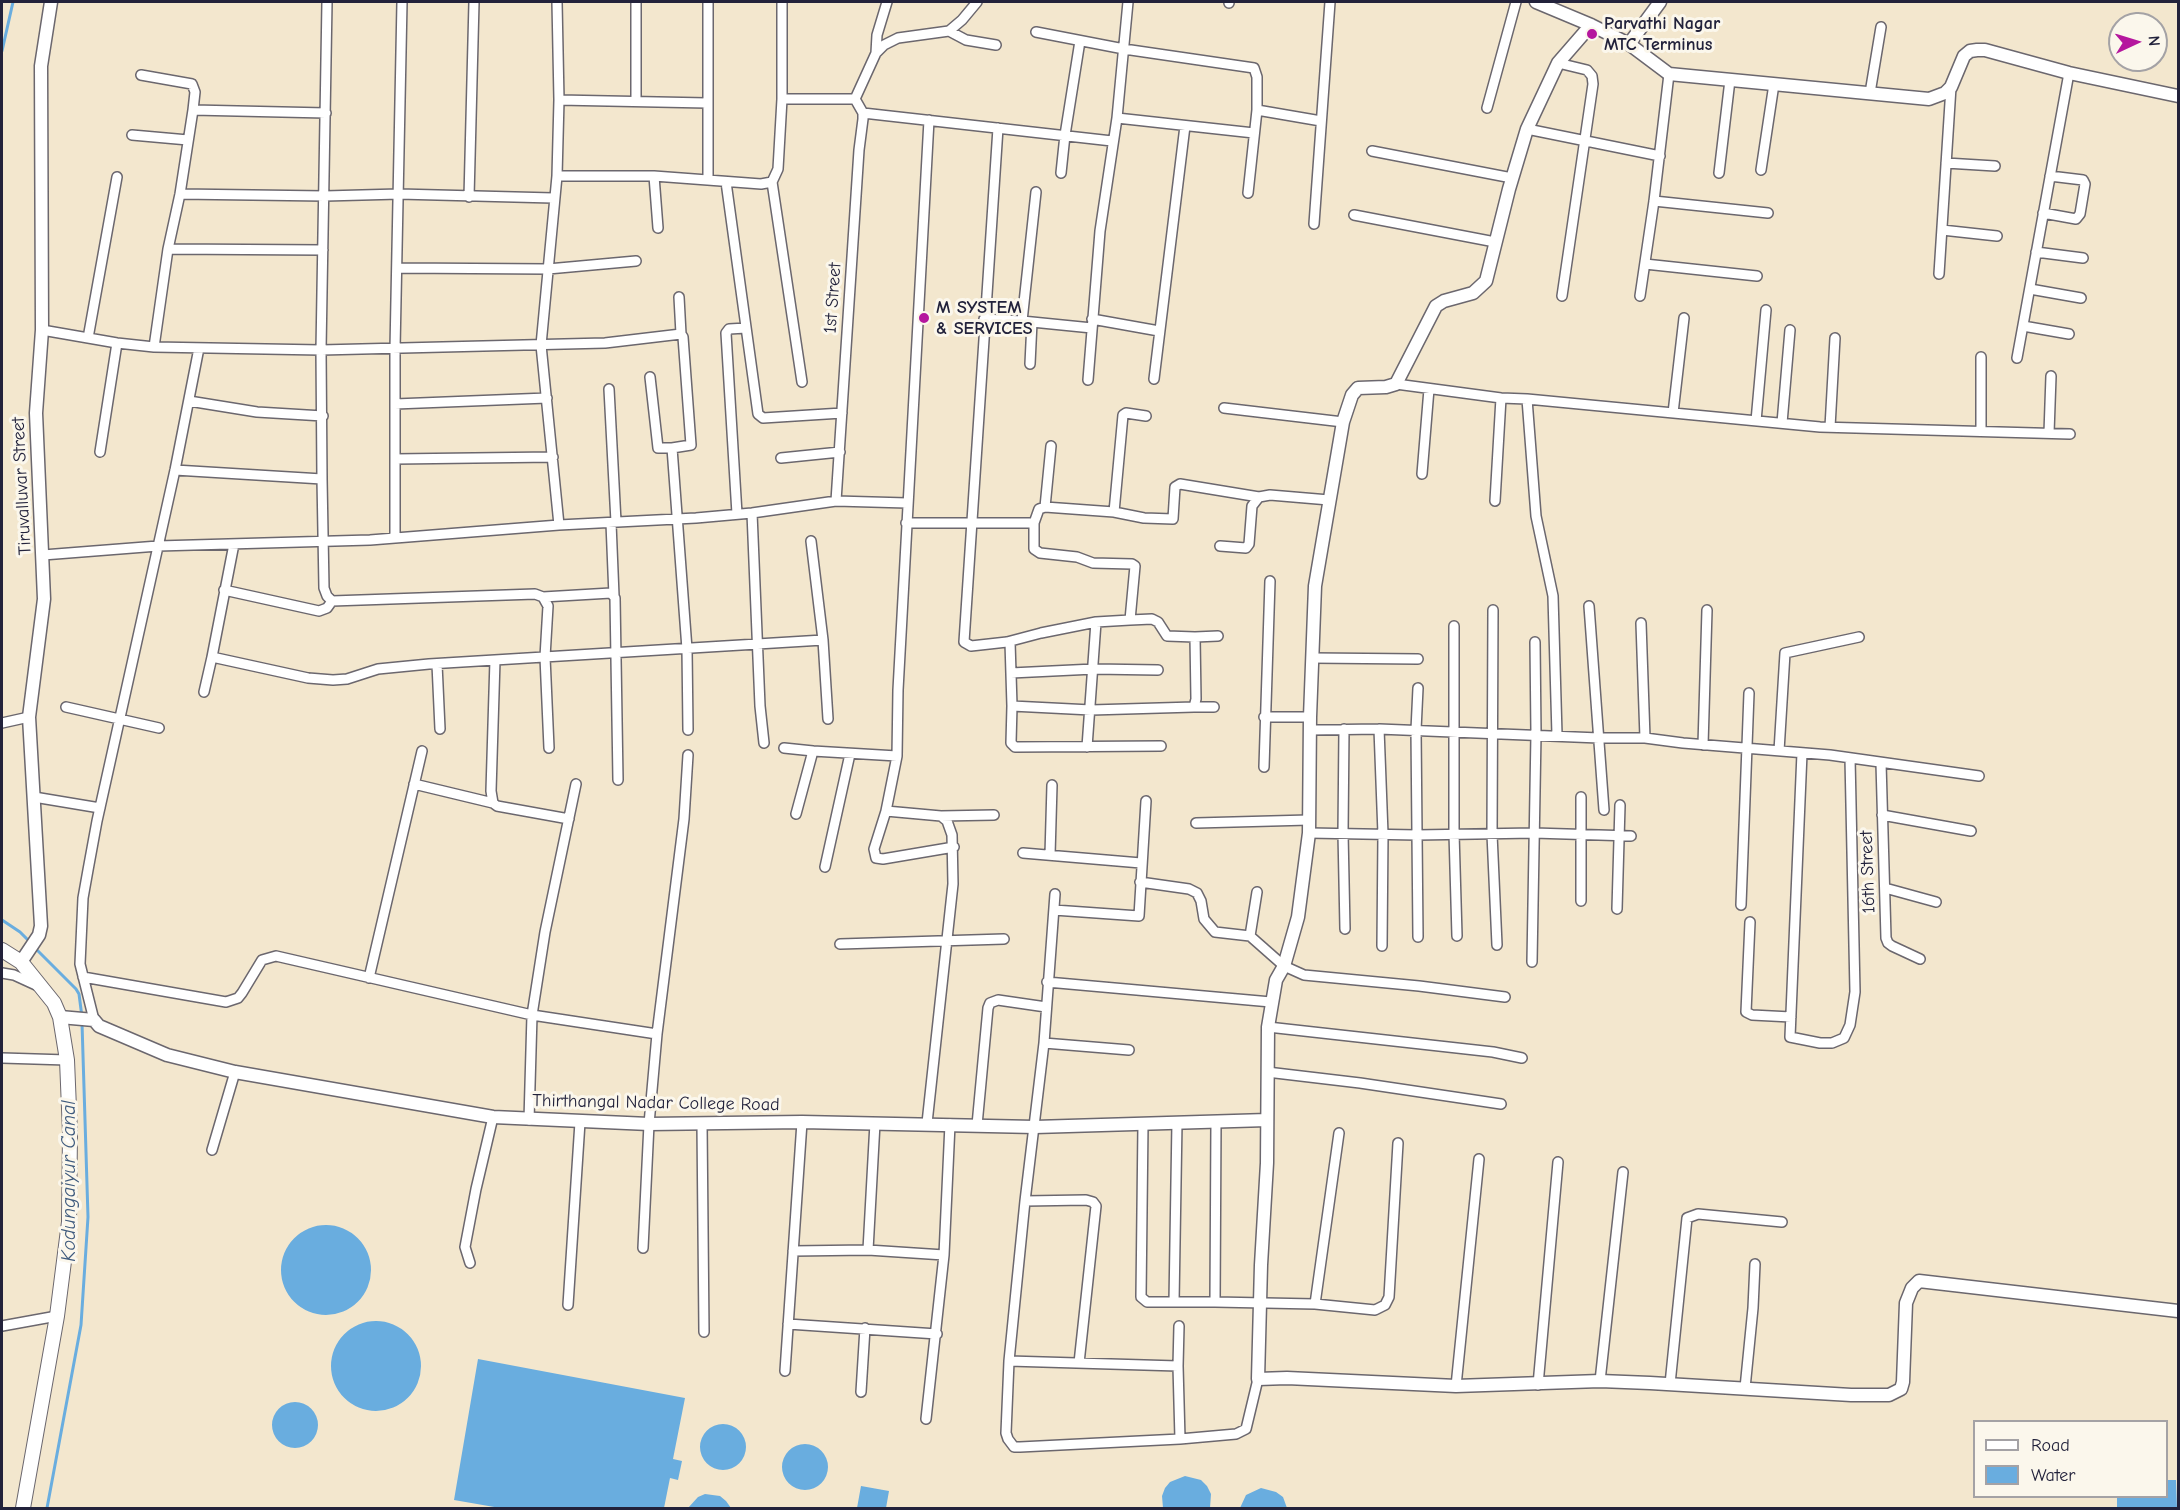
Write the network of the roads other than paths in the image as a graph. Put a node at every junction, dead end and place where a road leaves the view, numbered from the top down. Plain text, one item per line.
1 (51, 2) edge
2 (327, 2) edge
3 (402, 2) edge
4 (474, 2) edge
5 (557, 2) edge
6 (636, 2) edge
7 (708, 2) edge
8 (782, 2) edge
9 (887, 2) edge
10 (977, 2) edge
11 (1128, 2) edge
12 (1330, 2) edge
13 (1516, 2) edge
14 (1536, 2) edge
15 (1660, 2) edge
16 (1591, 25) junction
17 (1881, 27) dead end
18 (949, 31) junction
19 (1036, 32) dead end
20 (1080, 41) junction
21 (1629, 44) junction
22 (996, 45) dead end
23 (1124, 49) junction
24 (876, 53) junction
25 (1558, 63) junction
26 (2069, 73) junction
27 (1669, 74) junction
28 (141, 75) dead end
29 (1730, 80) junction
30 (1773, 84) junction
31 (1951, 87) junction
32 (1870, 93) junction
33 (2178, 96) edge
34 (782, 99) junction
35 (855, 99) junction
36 (559, 100) junction
37 (636, 101) junction
38 (707, 103) junction
39 (1487, 108) dead end
40 (193, 110) junction
41 (1257, 110) junction
42 (326, 113) junction
43 (863, 113) junction
44 (1117, 118) junction
45 (930, 120) junction
46 (1321, 121) junction
47 (1185, 126) junction
48 (998, 128) junction
49 (1527, 129) junction
50 (1254, 133) junction
51 (132, 135) dead end
52 (1065, 135) junction
53 (188, 140) junction
54 (1585, 140) junction
55 (1112, 141) junction
56 (1372, 151) dead end
57 (1660, 156) junction
58 (1946, 163) junction
59 (1995, 166) dead end
60 (1761, 170) dead end
61 (1061, 173) dead end
62 (1719, 173) dead end
63 (557, 176) junction
64 (654, 176) junction
65 (2050, 176) junction
66 (117, 177) dead end
67 (1512, 178) junction
68 (708, 180) junction
69 (726, 182) junction
70 (772, 182) junction
71 (1036, 192) dead end
72 (180, 194) junction
73 (399, 194) junction
74 (1248, 194) dead end
75 (325, 196) junction
76 (469, 197) junction
77 (554, 198) junction
78 (1654, 201) junction
79 (1768, 213) dead end
80 (2043, 213) junction
81 (1354, 215) dead end
82 (1314, 224) dead end
83 (658, 228) dead end
84 (1941, 230) junction
85 (1997, 236) dead end
86 (1495, 242) junction
87 (168, 249) junction
88 (323, 250) junction
89 (2036, 252) junction
90 (2083, 258) dead end
91 (636, 261) dead end
92 (1645, 264) junction
93 (397, 268) junction
94 (548, 269) junction
95 (1938, 274) dead end
96 (1757, 276) dead end
97 (2030, 289) junction
98 (1562, 296) dead end
99 (1640, 296) dead end
100 (679, 297) dead end
101 (2081, 298) dead end
102 (1766, 310) dead end
103 (1684, 318) dead end
104 (984, 319) junction
105 (1027, 321) junction
106 (1092, 324) junction
107 (2023, 326) junction
108 (746, 328) junction
109 (42, 330) junction
110 (1790, 330) dead end
111 (1159, 331) junction
112 (681, 334) junction
113 (2069, 334) dead end
114 (88, 338) junction
115 (1834, 338) dead end
116 (117, 343) junction
117 (542, 345) junction
118 (154, 346) junction
119 (199, 348) junction
120 (395, 349) junction
121 (321, 350) junction
122 (1981, 357) dead end
123 (2017, 358) dead end
124 (1030, 364) dead end
125 (2051, 376) dead end
126 (650, 377) dead end
127 (1154, 379) dead end
128 (1088, 380) dead end
129 (802, 382) dead end
130 (1396, 384) junction
131 (609, 388) dead end
132 (1429, 389) junction
133 (547, 398) junction
134 (1501, 398) junction
135 (1527, 399) junction
136 (189, 401) junction
137 (395, 404) junction
138 (1224, 408) dead end
139 (842, 413) junction
140 (1673, 413) junction
141 (323, 416) junction
142 (1146, 416) dead end
143 (1756, 421) junction
144 (1343, 422) junction
145 (1782, 423) junction
146 (1830, 427) junction
147 (1981, 431) junction
148 (2049, 433) junction
149 (2070, 434) dead end
150 (1051, 446) dead end
151 (672, 448) junction
152 (100, 452) dead end
153 (840, 452) junction
154 (553, 457) junction
155 (781, 458) dead end
156 (395, 459) junction
157 (175, 470) junction
158 (1422, 474) dead end
159 (322, 479) junction
160 (1259, 497) junction
161 (1329, 500) junction
162 (836, 501) junction
163 (1495, 501) dead end
164 (908, 503) junction
165 (1045, 507) junction
166 (1114, 512) junction
167 (752, 513) junction
168 (737, 514) junction
169 (676, 519) junction
170 (614, 522) junction
171 (1034, 522) junction
172 (906, 523) junction
173 (972, 523) junction
174 (559, 525) junction
175 (395, 538) junction
176 (811, 541) dead end
177 (324, 543) junction
178 (234, 544) junction
179 (158, 546) junction
180 (1220, 546) dead end
181 (43, 555) junction
182 (1270, 581) dead end
183 (224, 590) junction
184 (614, 596) junction
185 (543, 597) junction
186 (332, 601) junction
187 (1589, 606) dead end
188 (1493, 610) dead end
189 (1707, 610) dead end
190 (1130, 620) junction
191 (1096, 622) junction
192 (1641, 622) dead end
193 (1454, 626) dead end
194 (1218, 636) dead end
195 (1195, 637) junction
196 (1859, 637) dead end
197 (823, 640) junction
198 (1010, 642) junction
199 (1535, 642) dead end
200 (757, 644) junction
201 (687, 649) junction
202 (614, 654) junction
203 (212, 657) junction
204 (546, 657) junction
205 (1312, 658) junction
206 (1418, 659) dead end
207 (495, 660) junction
208 (437, 664) junction
209 (1094, 669) junction
210 (1158, 670) dead end
211 (1011, 673) junction
212 (1418, 688) dead end
213 (204, 692) dead end
214 (1749, 693) dead end
215 (1012, 706) junction
216 (66, 707) dead end
217 (1194, 707) junction
218 (1214, 707) dead end
219 (1091, 710) junction
220 (28, 717) junction
221 (1264, 717) junction
222 (120, 719) junction
223 (828, 719) dead end
224 (2, 723) edge
225 (1309, 723) junction
226 (159, 728) dead end
227 (440, 729) dead end
228 (688, 729) dead end
229 (1344, 729) junction
230 (1379, 729) junction
231 (1416, 730) junction
232 (1454, 732) junction
233 (1493, 733) junction
234 (1536, 734) junction
235 (1557, 735) junction
236 (1599, 738) junction
237 (1645, 738) junction
238 (764, 743) dead end
239 (1703, 745) junction
240 (1161, 746) dead end
241 (1087, 747) junction
242 (549, 748) dead end
243 (784, 748) dead end
244 (1748, 748) junction
245 (422, 751) dead end
246 (813, 751) junction
247 (1779, 751) junction
248 (1802, 753) junction
249 (850, 754) junction
250 (688, 755) dead end
251 (897, 756) junction
252 (1850, 758) junction
253 (1881, 764) junction
254 (1264, 767) dead end
255 (1979, 776) dead end
256 (618, 780) dead end
257 (414, 784) junction
258 (576, 784) dead end
259 (1052, 784) dead end
260 (1581, 796) dead end
261 (34, 797) junction
262 (1146, 801) dead end
263 (493, 803) junction
264 (1620, 806) dead end
265 (100, 808) junction
266 (886, 810) junction
267 (1604, 810) dead end
268 (796, 814) dead end
269 (994, 815) dead end
270 (1882, 815) junction
271 (941, 816) junction
272 (569, 819) junction
273 (1196, 823) dead end
274 (1309, 826) junction
275 (1971, 831) dead end
276 (1343, 833) junction
277 (1534, 833) junction
278 (1383, 834) junction
279 (1454, 834) junction
280 (1492, 834) junction
281 (1417, 835) junction
282 (1581, 835) junction
283 (1620, 836) junction
284 (1631, 836) dead end
285 (954, 847) junction
286 (1023, 853) dead end
287 (1050, 855) junction
288 (1141, 863) junction
289 (825, 867) dead end
290 (1140, 882) junction
291 (1885, 888) junction
292 (1257, 892) dead end
293 (1055, 894) dead end
294 (1581, 901) dead end
295 (1936, 903) dead end
296 (1741, 905) dead end
297 (1617, 909) dead end
298 (1054, 910) junction
299 (1750, 922) dead end
300 (1345, 929) dead end
301 (1251, 936) junction
302 (1457, 936) dead end
303 (1418, 937) dead end
304 (1004, 939) dead end
305 (947, 941) junction
306 (840, 944) dead end
307 (1497, 945) dead end
308 (1382, 946) dead end
309 (2, 950) edge
310 (23, 959) junction
311 (1920, 959) dead end
312 (1532, 962) dead end
313 (1284, 966) junction
314 (2, 973) edge
315 (83, 977) junction
316 (369, 978) junction
317 (1047, 982) junction
318 (43, 988) junction
319 (1505, 997) dead end
320 (1271, 1002) junction
321 (1046, 1007) junction
322 (532, 1015) junction
323 (1791, 1017) junction
324 (67, 1018) junction
325 (91, 1020) junction
326 (1268, 1027) junction
327 (657, 1034) junction
328 (1044, 1043) junction
329 (1129, 1050) dead end
330 (2, 1058) edge
331 (1522, 1058) dead end
332 (67, 1060) junction
333 (234, 1072) junction
334 (1267, 1072) junction
335 (1501, 1104) dead end
336 (493, 1117) junction
337 (529, 1120) junction
338 (1267, 1120) junction
339 (1216, 1121) junction
340 (580, 1122) junction
341 (802, 1122) junction
342 (1176, 1122) junction
343 (875, 1123) junction
344 (927, 1123) junction
345 (649, 1124) junction
346 (702, 1124) junction
347 (951, 1124) junction
348 (1143, 1124) junction
349 (977, 1125) junction
350 (1035, 1127) junction
351 (1339, 1133) dead end
352 (1398, 1143) dead end
353 (212, 1150) dead end
354 (1479, 1159) dead end
355 (1558, 1162) dead end
356 (1623, 1172) dead end
357 (1025, 1201) junction
358 (1782, 1222) dead end
359 (644, 1248) dead end
360 (868, 1250) junction
361 (793, 1251) junction
362 (944, 1255) junction
363 (470, 1263) dead end
364 (1755, 1264) dead end
365 (1174, 1302) junction
366 (1215, 1302) junction
367 (1260, 1302) junction
368 (1315, 1304) junction
369 (568, 1305) dead end
370 (2178, 1311) edge
371 (57, 1316) junction
372 (788, 1324) junction
373 (2, 1326) edge
374 (1179, 1326) dead end
375 (865, 1328) junction
376 (704, 1332) dead end
377 (937, 1334) junction
378 (1010, 1361) junction
379 (1079, 1363) junction
380 (1178, 1366) junction
381 (785, 1371) dead end
382 (1258, 1379) junction
383 (1600, 1382) junction
384 (1670, 1384) junction
385 (1538, 1385) junction
386 (1456, 1386) junction
387 (1745, 1388) junction
388 (861, 1392) dead end
389 (926, 1419) dead end
390 (1180, 1439) junction
391 (23, 1509) edge

1 - 109 street, Tiruvalluvar Street
2 - 42 street
3 - 73 street
4 - 76 street
5 - 36 street
6 - 37 street
7 - 38 street
8 - 34 street
9 - 24 street
10 - 18 street
11 - 23 street
12 - 46 street
13 - 39 street
14 - 16 street
15 - 21 street
16 - 21 street
16 - 25 street
17 - 32 street
18 - 22 street
18 - 24 street
19 - 20 street
20 - 23 street
20 - 52 street
21 - 27 street
23 - 41 street
23 - 44 street
24 - 35 street
25 - 49 street
25 - 54 street
26 - 31 street
26 - 33 street
26 - 65 street
27 - 29 street
27 - 57 street
28 - 40 street
29 - 30 street
29 - 62 street
30 - 32 street
30 - 60 street
31 - 32 street
31 - 58 street
34 - 35 street
34 - 70 street
35 - 43 street
36 - 37 street
36 - 63 street
37 - 38 street
38 - 68 street
40 - 42 street
40 - 53 street
41 - 46 street
41 - 50 street
42 - 75 street
43 - 45 street
43 - 139 street, 1st Street
44 - 47 street
44 - 55 street
45 - 48 street
45 - 164 street
46 - 82 street
47 - 50 street
47 - 111 street
48 - 52 street
48 - 104 street
49 - 54 street
49 - 67 street
50 - 74 street
51 - 53 street
52 - 55 street
52 - 61 street
53 - 72 street
54 - 57 street
54 - 98 street
55 - 106 street
56 - 67 street
57 - 78 street
58 - 59 street
58 - 84 street
63 - 64 street
63 - 77 street
64 - 68 street
64 - 83 street
65 - 80 street
65 - 80 street
66 - 114 street
67 - 86 street
68 - 69 street
69 - 70 street
69 - 108 street
70 - 129 street
71 - 105 street
72 - 75 street
72 - 87 street
73 - 75 street
73 - 76 street
73 - 93 street
75 - 88 street
76 - 77 street
77 - 94 street
78 - 79 street
78 - 92 street
80 - 89 street
81 - 86 street
84 - 85 street
84 - 95 street
86 - 130 street
87 - 88 street
87 - 118 street
88 - 121 street
89 - 90 street
89 - 97 street
91 - 94 street
92 - 96 street
92 - 99 street
93 - 94 street
93 - 120 street
94 - 117 street
97 - 101 street
97 - 107 street
100 - 112 street
102 - 143 street
103 - 140 street
104 - 105 street
104 - 173 street
105 - 106 street
105 - 124 street
106 - 111 street
106 - 128 street
107 - 113 street
107 - 123 street
108 - 139 street
108 - 168 street
109 - 114 street
109 - 181 street, Tiruvalluvar Street
110 - 145 street
111 - 127 street
112 - 117 street
112 - 151 street
114 - 116 street
115 - 146 street
116 - 118 street
116 - 152 street
117 - 120 street
117 - 133 street
118 - 119 street
119 - 121 street
119 - 136 street
120 - 121 street
120 - 137 street
121 - 141 street
122 - 147 street
125 - 148 street
126 - 151 street
130 - 132 street
130 - 144 street
131 - 170 street
132 - 134 street
132 - 158 street
133 - 137 street
133 - 154 street
134 - 135 street
134 - 163 street
135 - 140 street
135 - 235 street
136 - 141 street
136 - 157 street
137 - 156 street
138 - 144 street
139 - 153 street, 1st Street
140 - 143 street
141 - 159 street
142 - 166 street
143 - 145 street
144 - 161 street
145 - 146 street
146 - 147 street
147 - 148 street
148 - 149 street
150 - 165 street
151 - 169 street
153 - 155 street
153 - 162 street, 1st Street
154 - 156 street
154 - 174 street
156 - 175 street
157 - 159 street
157 - 179 street
159 - 177 street
160 - 161 street
160 - 166 street
160 - 180 street
161 - 205 street
162 - 164 street
162 - 167 street
164 - 172 street
165 - 166 street
165 - 171 street
167 - 168 street
167 - 200 street
168 - 169 street
169 - 170 street
169 - 201 street
170 - 174 street
170 - 184 street
171 - 173 street
171 - 190 street
172 - 173 street
172 - 251 street
173 - 198 street
174 - 175 street
175 - 177 street
176 - 197 street
177 - 178 street
177 - 186 street
178 - 179 street
178 - 183 street
179 - 181 street
179 - 222 street
181 - 220 street, Tiruvalluvar Street
182 - 221 street
183 - 186 street
183 - 203 street
184 - 185 street
184 - 202 street
185 - 186 street
185 - 204 street
187 - 236 street
188 - 233 street
189 - 239 street
190 - 191 street
190 - 195 street
191 - 198 street
191 - 209 street
192 - 237 street
193 - 232 street
194 - 195 street
195 - 217 street
196 - 247 street
197 - 200 street
197 - 223 street
198 - 211 street
199 - 234 street
200 - 201 street
200 - 238 street
201 - 202 street
201 - 228 street
202 - 204 street
202 - 256 street
203 - 208 street
203 - 213 street
204 - 207 street
204 - 242 street
205 - 206 street
205 - 225 street
207 - 208 street
207 - 263 street
208 - 227 street
209 - 210 street
209 - 211 street
209 - 219 street
211 - 215 street
212 - 231 street
214 - 244 street
215 - 219 street
215 - 241 street
216 - 222 street
217 - 218 street
217 - 219 street
219 - 241 street
220 - 224 street
220 - 261 street, Tiruvalluvar Street
221 - 225 street
221 - 254 street
222 - 226 street
222 - 265 street
225 - 229 street
225 - 274 street
229 - 230 street
229 - 276 street
230 - 231 street
230 - 278 street
231 - 232 street
231 - 281 street
232 - 233 street
232 - 279 street
233 - 234 street
233 - 280 street
234 - 235 street
234 - 277 street
235 - 236 street
236 - 237 street
236 - 267 street
237 - 239 street
239 - 244 street
240 - 241 street
243 - 246 street
244 - 247 street
244 - 296 street
245 - 257 street
246 - 249 street
246 - 268 street
247 - 248 street
248 - 252 street
248 - 323 street
249 - 251 street
249 - 289 street
250 - 327 street
251 - 266 street
252 - 253 street
252 - 323 street
253 - 255 street
253 - 270 street, 16th Street
257 - 263 street
257 - 316 street
258 - 272 street
259 - 287 street
260 - 282 street
261 - 265 street
261 - 310 street, Tiruvalluvar Street
262 - 288 street
263 - 272 street
264 - 283 street
265 - 315 street
266 - 271 street
266 - 285 street
269 - 271 street
270 - 275 street
270 - 291 street, 16th Street
271 - 285 street
272 - 322 street
273 - 274 street
274 - 276 street
274 - 313 street
276 - 278 street
276 - 300 street
277 - 280 street
277 - 282 street
277 - 312 street
278 - 281 street
278 - 308 street
279 - 280 street
279 - 281 street
279 - 302 street
280 - 307 street
281 - 303 street
282 - 283 street
282 - 294 street
283 - 284 street
283 - 297 street
285 - 305 street
286 - 287 street
287 - 288 street
288 - 290 street
290 - 298 street
290 - 301 street
291 - 295 street
291 - 311 street, 16th Street
292 - 301 street
293 - 298 street
298 - 317 street
299 - 323 street
301 - 313 street
304 - 305 street
305 - 306 street
305 - 344 street
309 - 310 main road
310 - 318 main road
313 - 319 street
313 - 320 street
314 - 318 street
315 - 316 street
315 - 325 street
316 - 322 street
317 - 320 street
317 - 321 street
318 - 324 main road
320 - 326 street
321 - 328 street
321 - 349 street
322 - 327 street
322 - 337 street
324 - 325 street, Thirthangal Nadar College Road
324 - 332 main road
325 - 333 street, Thirthangal Nadar College Road
326 - 331 street
326 - 334 street
327 - 345 street
328 - 329 street
328 - 350 street
330 - 332 street
332 - 371 main road
333 - 336 street, Thirthangal Nadar College Road
333 - 353 street
334 - 335 street
334 - 338 street
336 - 337 street, Thirthangal Nadar College Road
336 - 363 street
337 - 340 street, Thirthangal Nadar College Road
338 - 339 street, Thirthangal Nadar College Road
338 - 367 street
339 - 342 street, Thirthangal Nadar College Road
339 - 366 street
340 - 345 street, Thirthangal Nadar College Road
340 - 369 street
341 - 343 street, Thirthangal Nadar College Road
341 - 346 street, Thirthangal Nadar College Road
341 - 361 street
342 - 348 street, Thirthangal Nadar College Road
342 - 365 street
343 - 344 street, Thirthangal Nadar College Road
343 - 360 street
344 - 347 street, Thirthangal Nadar College Road
345 - 346 street, Thirthangal Nadar College Road
345 - 359 street
346 - 376 street
347 - 349 street, Thirthangal Nadar College Road
347 - 362 street
348 - 350 street, Thirthangal Nadar College Road
348 - 365 street
349 - 350 street, Thirthangal Nadar College Road
350 - 357 street
351 - 368 street
352 - 368 street
354 - 386 street
355 - 385 street
356 - 383 street
357 - 378 street
357 - 379 street
358 - 384 street
360 - 361 street
360 - 362 street
361 - 372 street
362 - 377 street
364 - 387 street
365 - 366 street
366 - 367 street
367 - 368 street
367 - 382 street
370 - 387 street
371 - 373 street
371 - 391 main road
372 - 375 street
372 - 381 street
374 - 380 street
375 - 377 street
375 - 388 street
377 - 389 street
378 - 379 street
378 - 390 street
379 - 380 street
380 - 390 street
382 - 386 street
382 - 390 street
383 - 384 street
383 - 385 street
384 - 387 street
385 - 386 street

